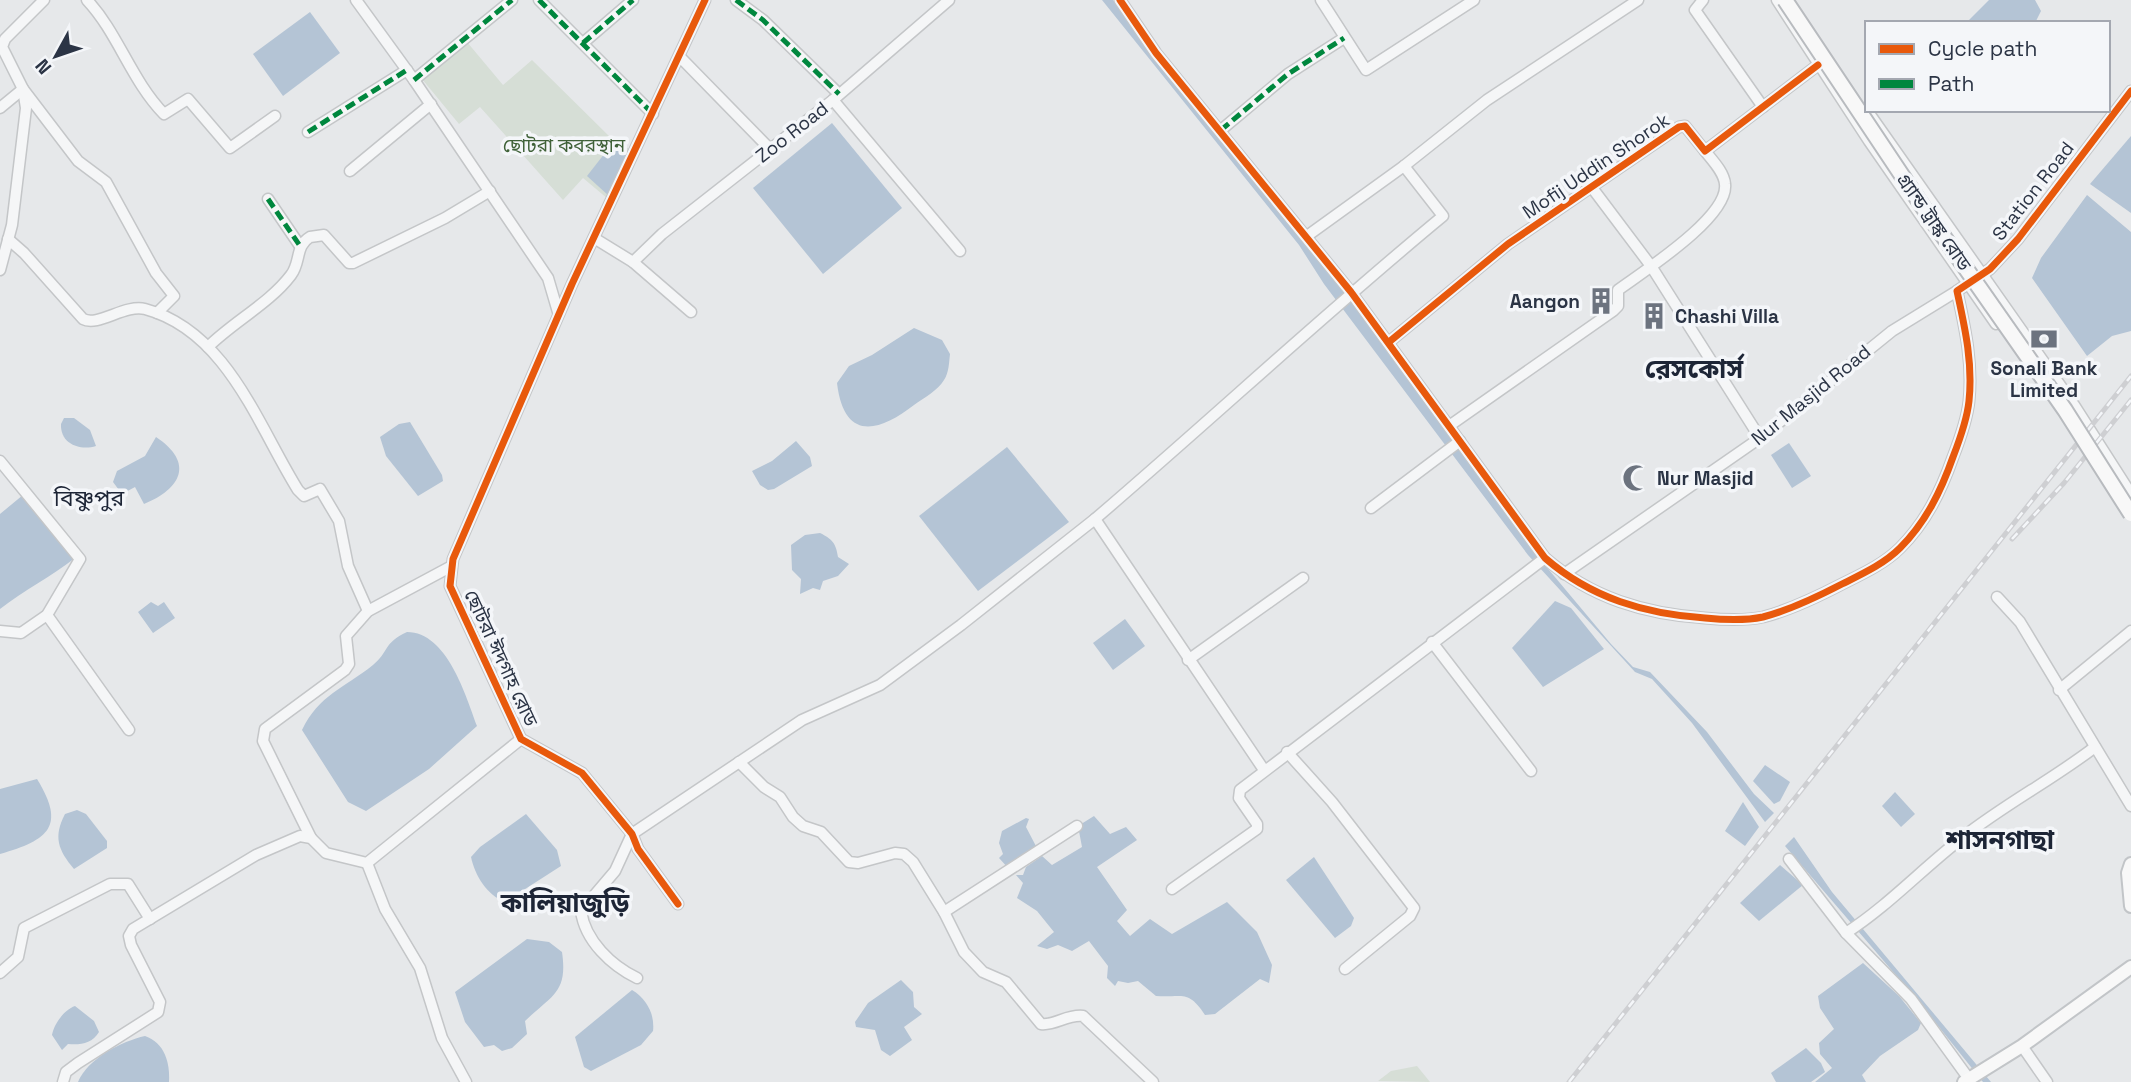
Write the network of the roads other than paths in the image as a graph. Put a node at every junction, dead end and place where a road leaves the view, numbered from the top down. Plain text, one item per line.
1 (44, 0) edge
2 (87, 0) edge
3 (356, 0) edge
4 (512, 0) edge
5 (539, 0) edge
6 (633, 0) edge
7 (705, 0) edge
8 (736, 0) edge
9 (949, 0) edge
10 (1120, 0) edge
11 (1321, 0) edge
12 (1474, 0) edge
13 (1638, 0) edge
14 (1703, 0) edge
15 (1777, 0) edge
16 (1785, 0) edge
17 (1792, 0) edge
18 (3, 36) edge
19 (1344, 38) junction
20 (583, 43) junction
21 (680, 57) junction
22 (1818, 65) junction
23 (407, 70) junction
24 (414, 80) junction
25 (23, 89) junction
26 (2131, 91) edge
27 (836, 97) junction
28 (431, 104) junction
29 (0, 107) edge
30 (1763, 107) junction
31 (1865, 107) edge
32 (1868, 112) edge
33 (653, 114) junction
34 (275, 116) dead end
35 (1221, 130) junction
36 (308, 132) dead end
37 (770, 149) junction
38 (1705, 151) junction
39 (1404, 166) junction
40 (350, 171) dead end
41 (1590, 185) junction
42 (490, 191) junction
43 (268, 199) dead end
44 (1307, 236) junction
45 (594, 238) junction
46 (8, 239) junction
47 (300, 246) junction
48 (960, 251) dead end
49 (633, 262) junction
50 (1651, 266) junction
51 (0, 269) edge
52 (1983, 274) junction
53 (548, 278) junction
54 (572, 284) junction
55 (1967, 284) junction
56 (1956, 291) junction
57 (1351, 292) junction
58 (691, 312) dead end
59 (157, 313) junction
60 (558, 314) junction
61 (1389, 342) junction
62 (208, 347) junction
63 (1449, 426) junction
64 (1760, 438) junction
65 (1460, 441) junction
66 (0, 461) edge
67 (2131, 494) edge
68 (1371, 508) dead end
69 (2131, 514) edge
70 (1095, 519) junction
71 (2131, 524) edge
72 (1545, 558) junction
73 (450, 567) junction
74 (1564, 574) junction
75 (1303, 578) dead end
76 (1997, 597) dead end
77 (368, 611) junction
78 (47, 615) junction
79 (0, 631) edge
80 (2131, 631) edge
81 (1432, 642) junction
82 (1188, 660) junction
83 (2059, 690) junction
84 (129, 730) dead end
85 (521, 739) junction
86 (2095, 747) junction
87 (1287, 752) junction
88 (739, 762) junction
89 (1264, 770) junction
90 (1531, 771) dead end
91 (2131, 806) edge
92 (1077, 826) dead end
93 (632, 834) junction
94 (311, 838) junction
95 (1789, 859) dead end
96 (367, 863) junction
97 (2131, 864) edge
98 (1172, 889) dead end
99 (678, 904) dead end
100 (2131, 906) edge
101 (944, 912) junction
102 (150, 919) junction
103 (1849, 931) junction
104 (2131, 967) edge
105 (1345, 969) dead end
106 (0, 972) edge
107 (637, 978) dead end
108 (2022, 1046) junction
109 (1966, 1080) edge
110 (63, 1082) edge
111 (466, 1082) edge
112 (1153, 1082) edge
113 (2047, 1082) edge

1 - 18 street
2 - 34 street
3 - 23 street
4 - 24 street
5 - 20 street
6 - 20 street
7 - 21 street
8 - 27 street
9 - 27 street, Zoo Road
10 - 35 street
11 - 19 street
12 - 19 street
13 - 39 street
14 - 30 street
15 - 22 street
16 - 69 highway, গ্র্যান্ড ট্রাঙ্ক রোড, bridge
17 - 31 street
18 - 25 street
19 - 35 street
20 - 33 street
21 - 33 street
21 - 37 street
22 - 30 street
22 - 55 street
23 - 24 street
23 - 36 street
24 - 28 street
25 - 29 street
25 - 46 street
25 - 59 street
26 - 52 street, Station Road
27 - 37 street, Zoo Road
27 - 48 street
28 - 40 street
28 - 42 street
30 - 38 street
32 - 52 street
33 - 45 street
35 - 44 street
37 - 49 street, Zoo Road
38 - 41 street, Mofij Uddin Shorok
38 - 50 street
39 - 44 street
39 - 57 street
41 - 50 street
41 - 61 street, Mofij Uddin Shorok
42 - 47 street
42 - 53 street
43 - 47 street
44 - 57 street
45 - 49 street
45 - 54 street
46 - 51 street
46 - 59 street
47 - 62 street
49 - 58 street
50 - 63 street
50 - 64 street
52 - 55 street, Station Road
52 - 67 street
53 - 54 street
53 - 60 street
54 - 60 street
55 - 56 street, Nur Masjid Road
55 - 71 street
56 - 64 street, Nur Masjid Road
56 - 74 street
57 - 61 street
57 - 70 street
59 - 62 street
60 - 73 street
61 - 63 street
62 - 77 street
63 - 65 street
64 - 74 street, Nur Masjid Road
65 - 68 street
65 - 72 street
66 - 78 street
70 - 82 street
70 - 88 street
72 - 74 street
72 - 81 street
73 - 77 street
73 - 85 street, ছোটরা ঈদগাহ রোড
75 - 82 street
76 - 83 street
77 - 94 street
78 - 79 street
78 - 84 street
80 - 83 street
81 - 87 street
81 - 90 street
82 - 89 street
83 - 86 street
85 - 93 street, ছোটরা ঈদগাহ রোড
85 - 96 street
86 - 91 street
86 - 103 street
87 - 89 street
87 - 105 street
88 - 93 street
88 - 101 street
89 - 98 street
92 - 101 street
93 - 99 street, ছোটরা ঈদগাহ রোড
93 - 107 street
94 - 96 street
94 - 102 street
95 - 103 street
96 - 111 street
97 - 100 main road
101 - 112 street
102 - 106 street
102 - 110 street
103 - 109 street
104 - 108 main road
108 - 109 main road
108 - 113 street

